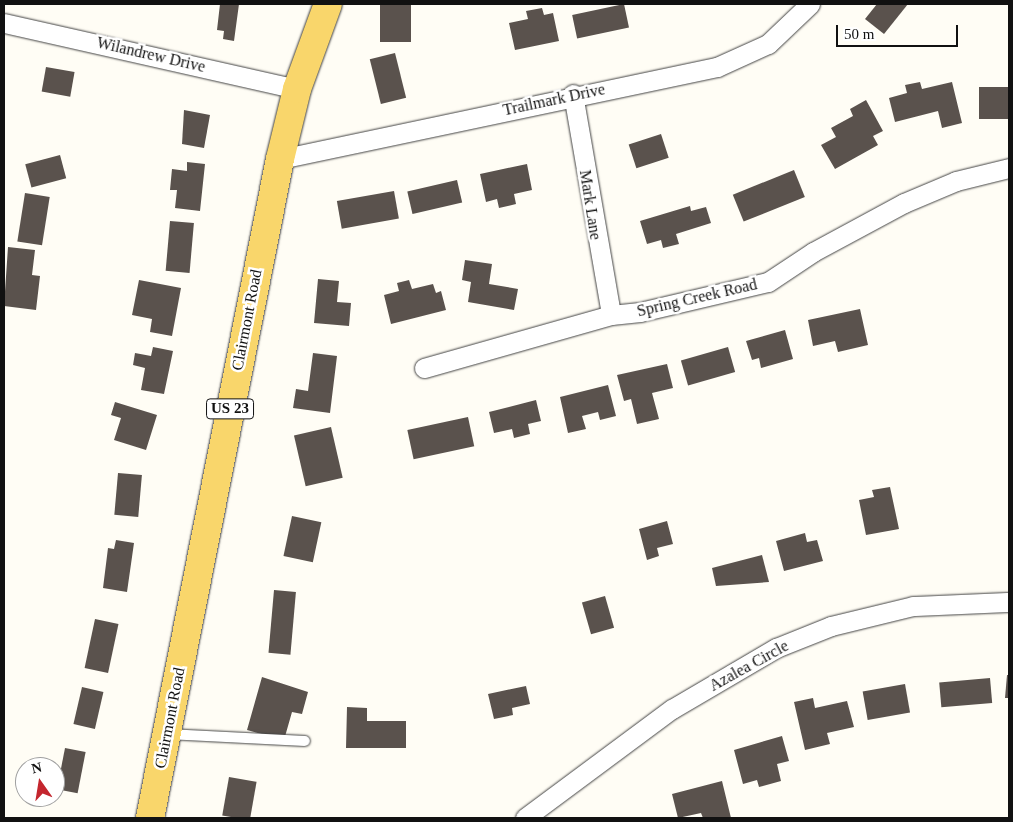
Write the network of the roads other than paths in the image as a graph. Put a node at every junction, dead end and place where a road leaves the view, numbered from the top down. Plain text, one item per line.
1 (328, 4) edge
2 (810, 4) edge
3 (4, 23) edge
4 (297, 89) junction
5 (573, 94) junction
6 (280, 159) junction
7 (1009, 168) edge
8 (611, 315) junction
9 (424, 368) dead end
10 (1009, 602) edge
11 (166, 734) junction
12 (305, 741) dead end
13 (150, 818) edge
14 (525, 818) edge

1 - 4 main road, Clairmont Road / US 23
2 - 5 street, Trailmark Drive
3 - 4 street, Wilandrew Drive
4 - 6 main road, Clairmont Road / US 23
5 - 6 street, Trailmark Drive
5 - 8 street, Mark Lane
6 - 11 main road, Clairmont Road / US 23
7 - 8 street, Spring Creek Road
8 - 9 street, Spring Creek Road
10 - 14 street, Azalea Circle
11 - 12 lane
11 - 13 main road, Clairmont Road / US 23

